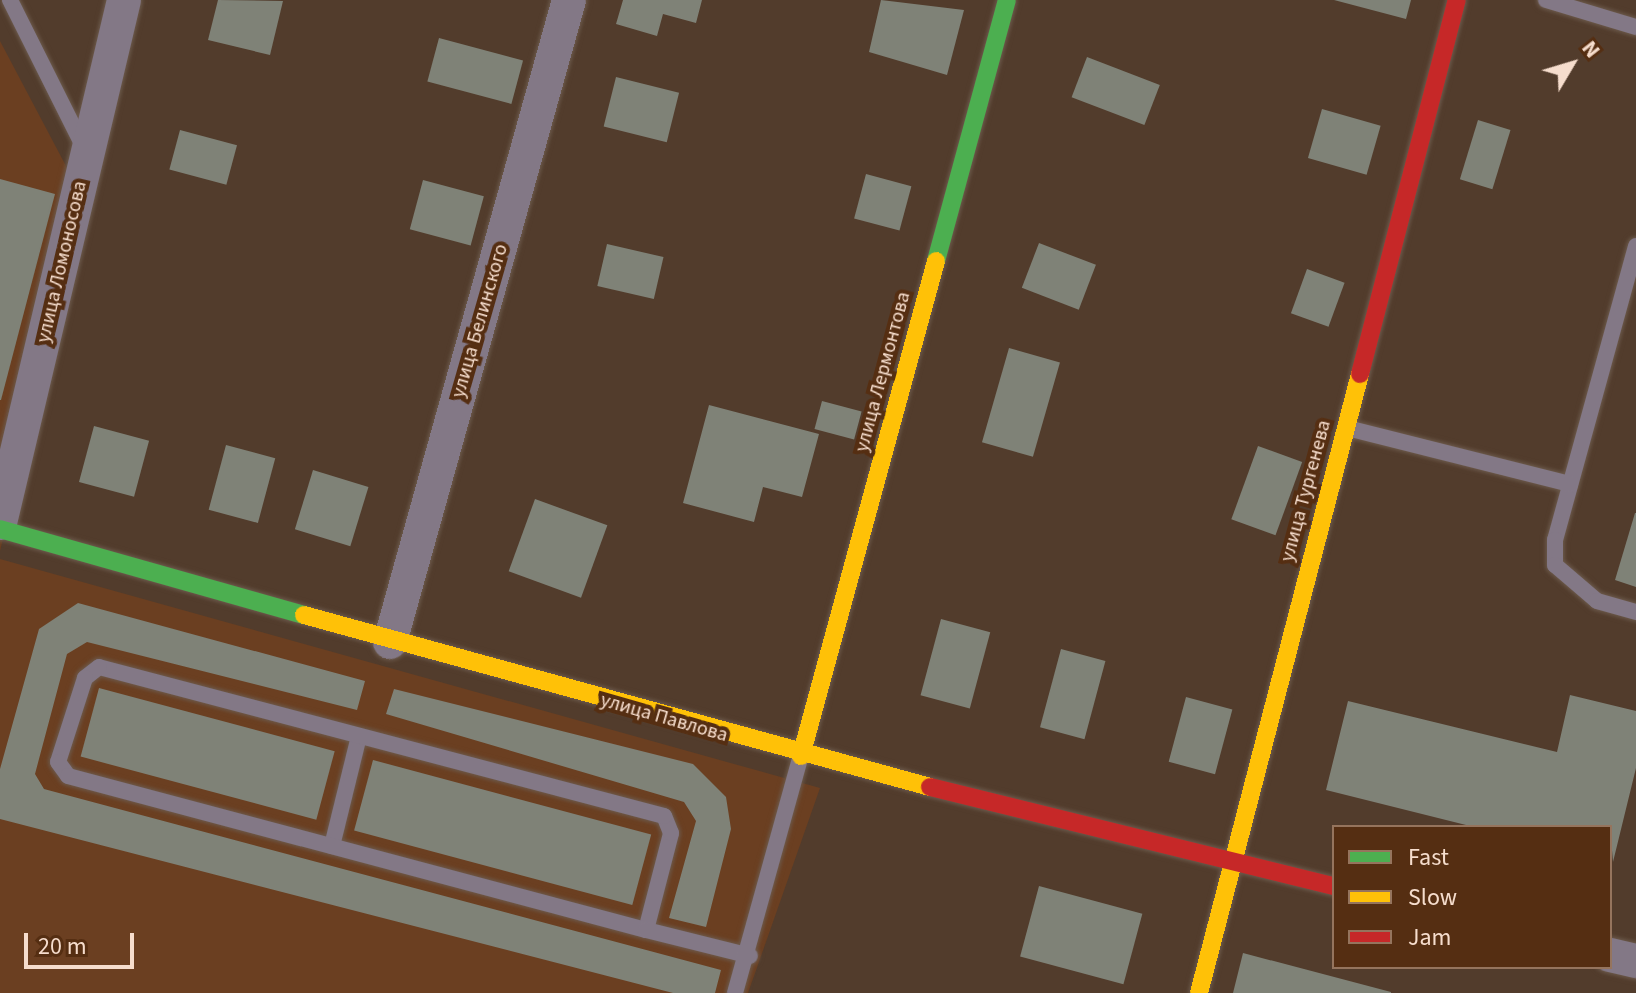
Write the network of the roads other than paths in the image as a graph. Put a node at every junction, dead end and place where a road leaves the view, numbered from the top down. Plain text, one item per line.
1 (10, 0) edge
2 (124, 0) edge
3 (569, 0) edge
4 (1007, 0) edge
5 (1457, 0) edge
6 (1546, 0) edge
7 (1636, 27) edge
8 (87, 155) junction
9 (1636, 246) edge
10 (1345, 428) junction
11 (1570, 484) junction
12 (0, 526) edge
13 (1636, 612) edge
14 (390, 642) junction
15 (359, 736) junction
16 (801, 756) junction
17 (332, 846) junction
18 (1231, 860) junction
19 (1332, 885) edge
20 (646, 930) junction
21 (1612, 955) edge
22 (750, 956) junction
23 (1636, 961) edge
24 (735, 993) edge
25 (1199, 993) edge

1 - 8 lane
2 - 8 street, улица Ломоносова
3 - 14 street, улица Белинского
4 - 16 street, улица Лермонтова
5 - 10 street, улица Тургенева
6 - 7 lane
8 - 12 street, улица Ломоносова
9 - 11 lane
10 - 11 lane
10 - 18 street, улица Тургенева
11 - 13 lane
12 - 14 street, улица Павлова
14 - 16 street, улица Павлова
15 - 17 lane
15 - 17 lane
15 - 20 lane
16 - 18 street, улица Павлова
16 - 22 lane
17 - 20 lane
18 - 19 street, улица Павлова
18 - 25 street, улица Тургенева
20 - 22 lane
21 - 23 street
22 - 24 lane

